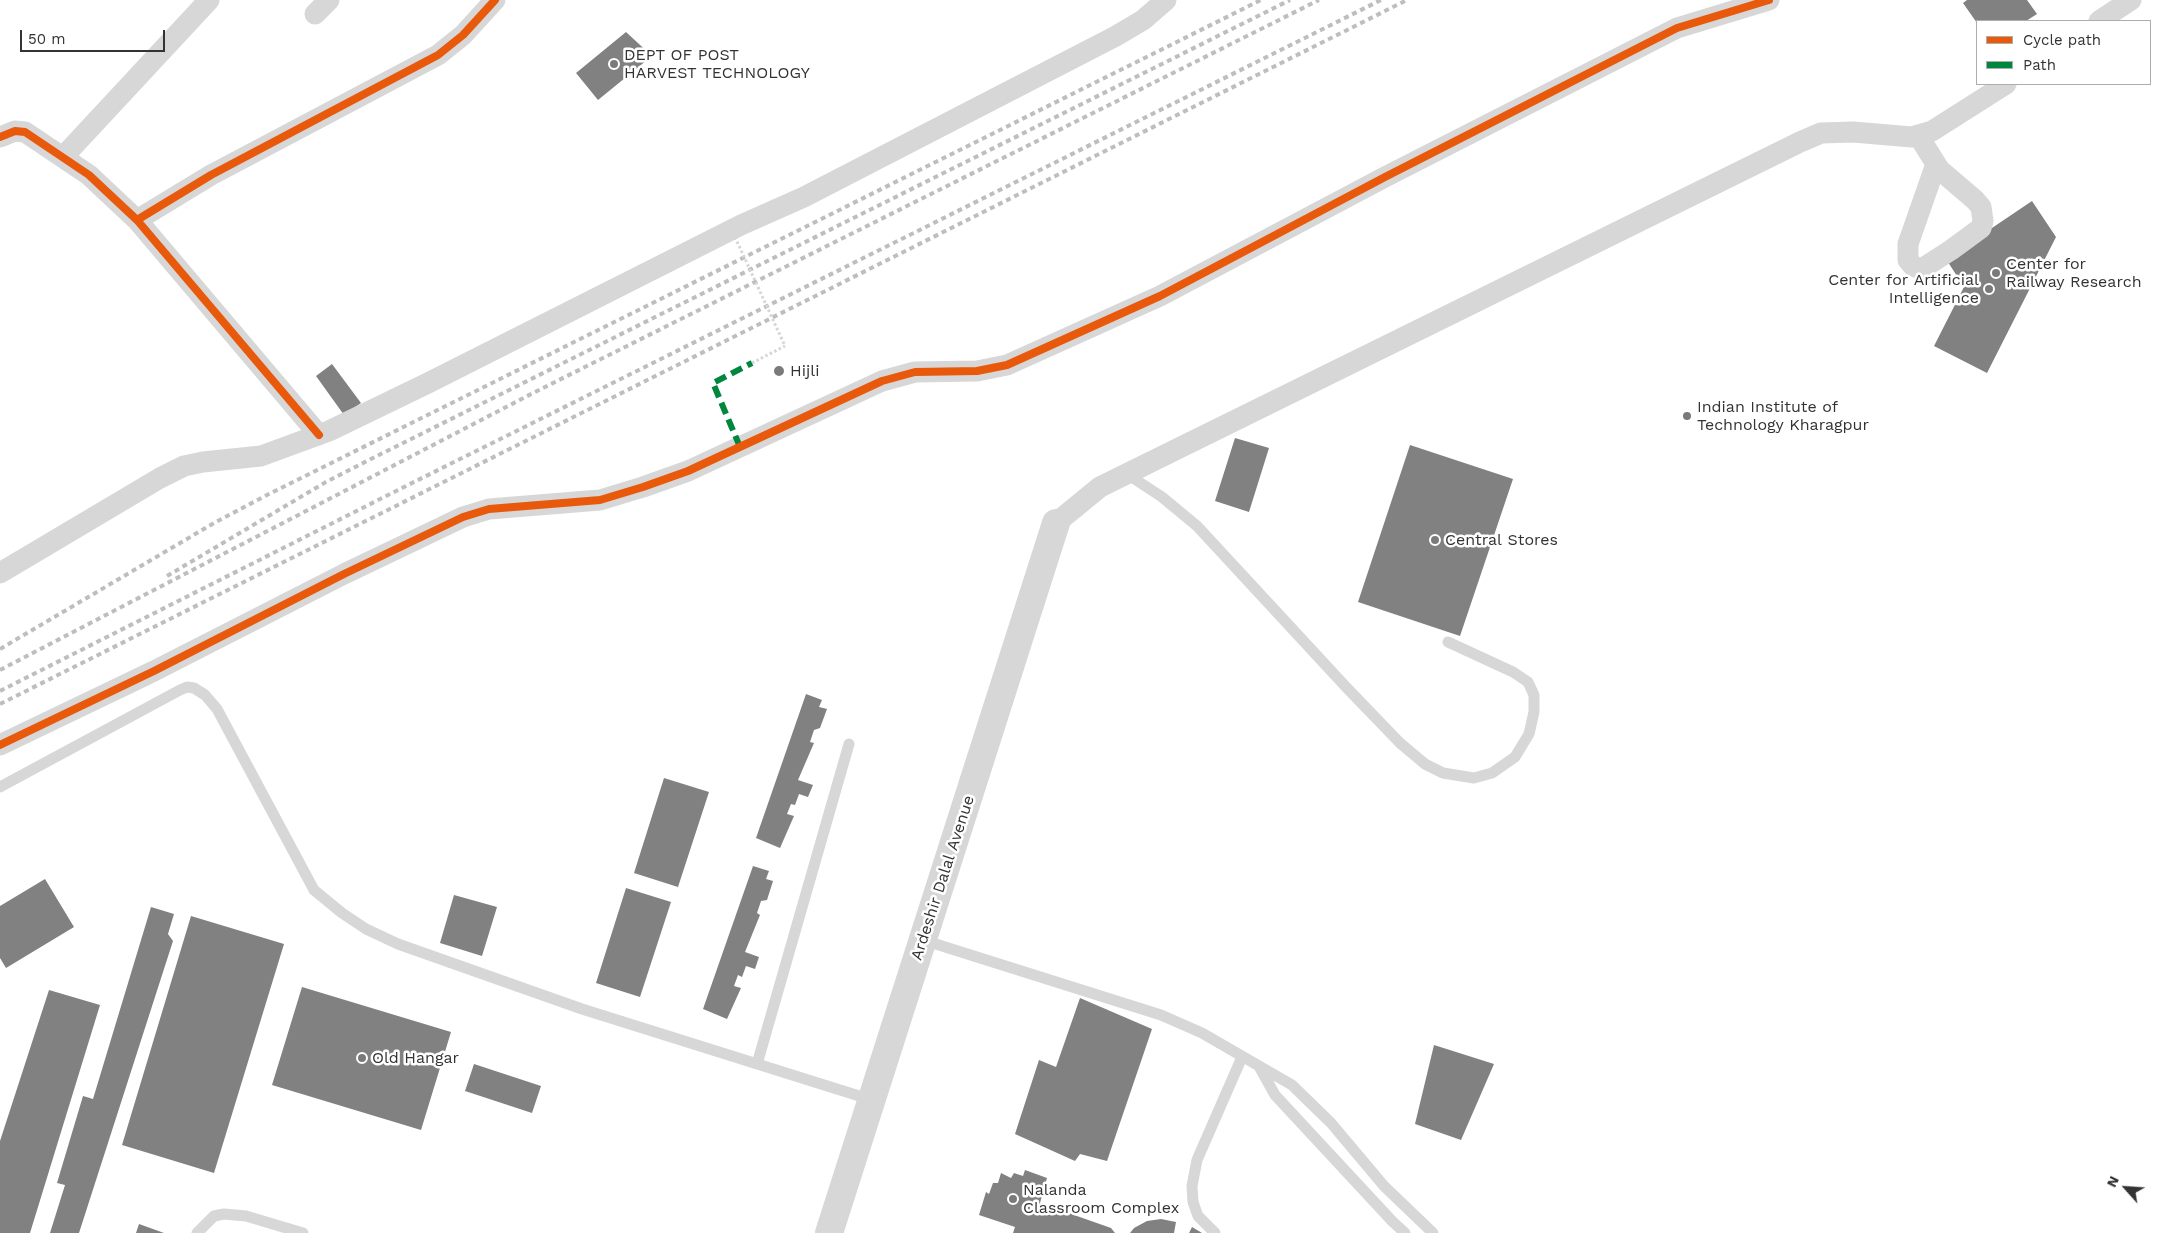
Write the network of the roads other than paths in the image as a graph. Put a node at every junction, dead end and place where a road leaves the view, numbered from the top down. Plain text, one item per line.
1 (495, 0) edge
2 (1166, 0) edge
3 (1769, 0) edge
4 (2131, 0) edge
5 (198, 4) edge
6 (2101, 20) edge
7 (2004, 85) edge
8 (1918, 135) junction
9 (0, 137) edge
10 (63, 157) junction
11 (1936, 164) junction
12 (137, 220) junction
13 (319, 435) junction
14 (1127, 474) junction
15 (1056, 522) joint
16 (0, 573) edge
17 (1448, 642) dead end
18 (849, 744) dead end
19 (0, 745) edge
20 (0, 787) edge
21 (923, 940) junction
22 (1242, 1057) junction
23 (757, 1064) junction
24 (1260, 1067) junction
25 (872, 1100) junction
26 (197, 1233) edge
27 (303, 1233) edge
28 (829, 1233) edge
29 (1215, 1233) edge
30 (1405, 1233) edge
31 (1433, 1233) edge

1 - 12 street
2 - 13 street
3 - 19 street
4 - 6 street
5 - 10 street
7 - 8 street
8 - 11 street
8 - 14 street
9 - 10 street
10 - 12 street
11 - 11 street
12 - 13 street
13 - 16 street
14 - 15 street
14 - 17 lane
15 - 21 street, Ardeshir Dalal Avenue
18 - 23 lane
20 - 23 lane
21 - 22 lane
21 - 25 street, Ardeshir Dalal Avenue
22 - 24 lane
22 - 29 lane
23 - 25 lane
24 - 30 lane
24 - 31 lane
25 - 28 street, Ardeshir Dalal Avenue
26 - 27 lane

